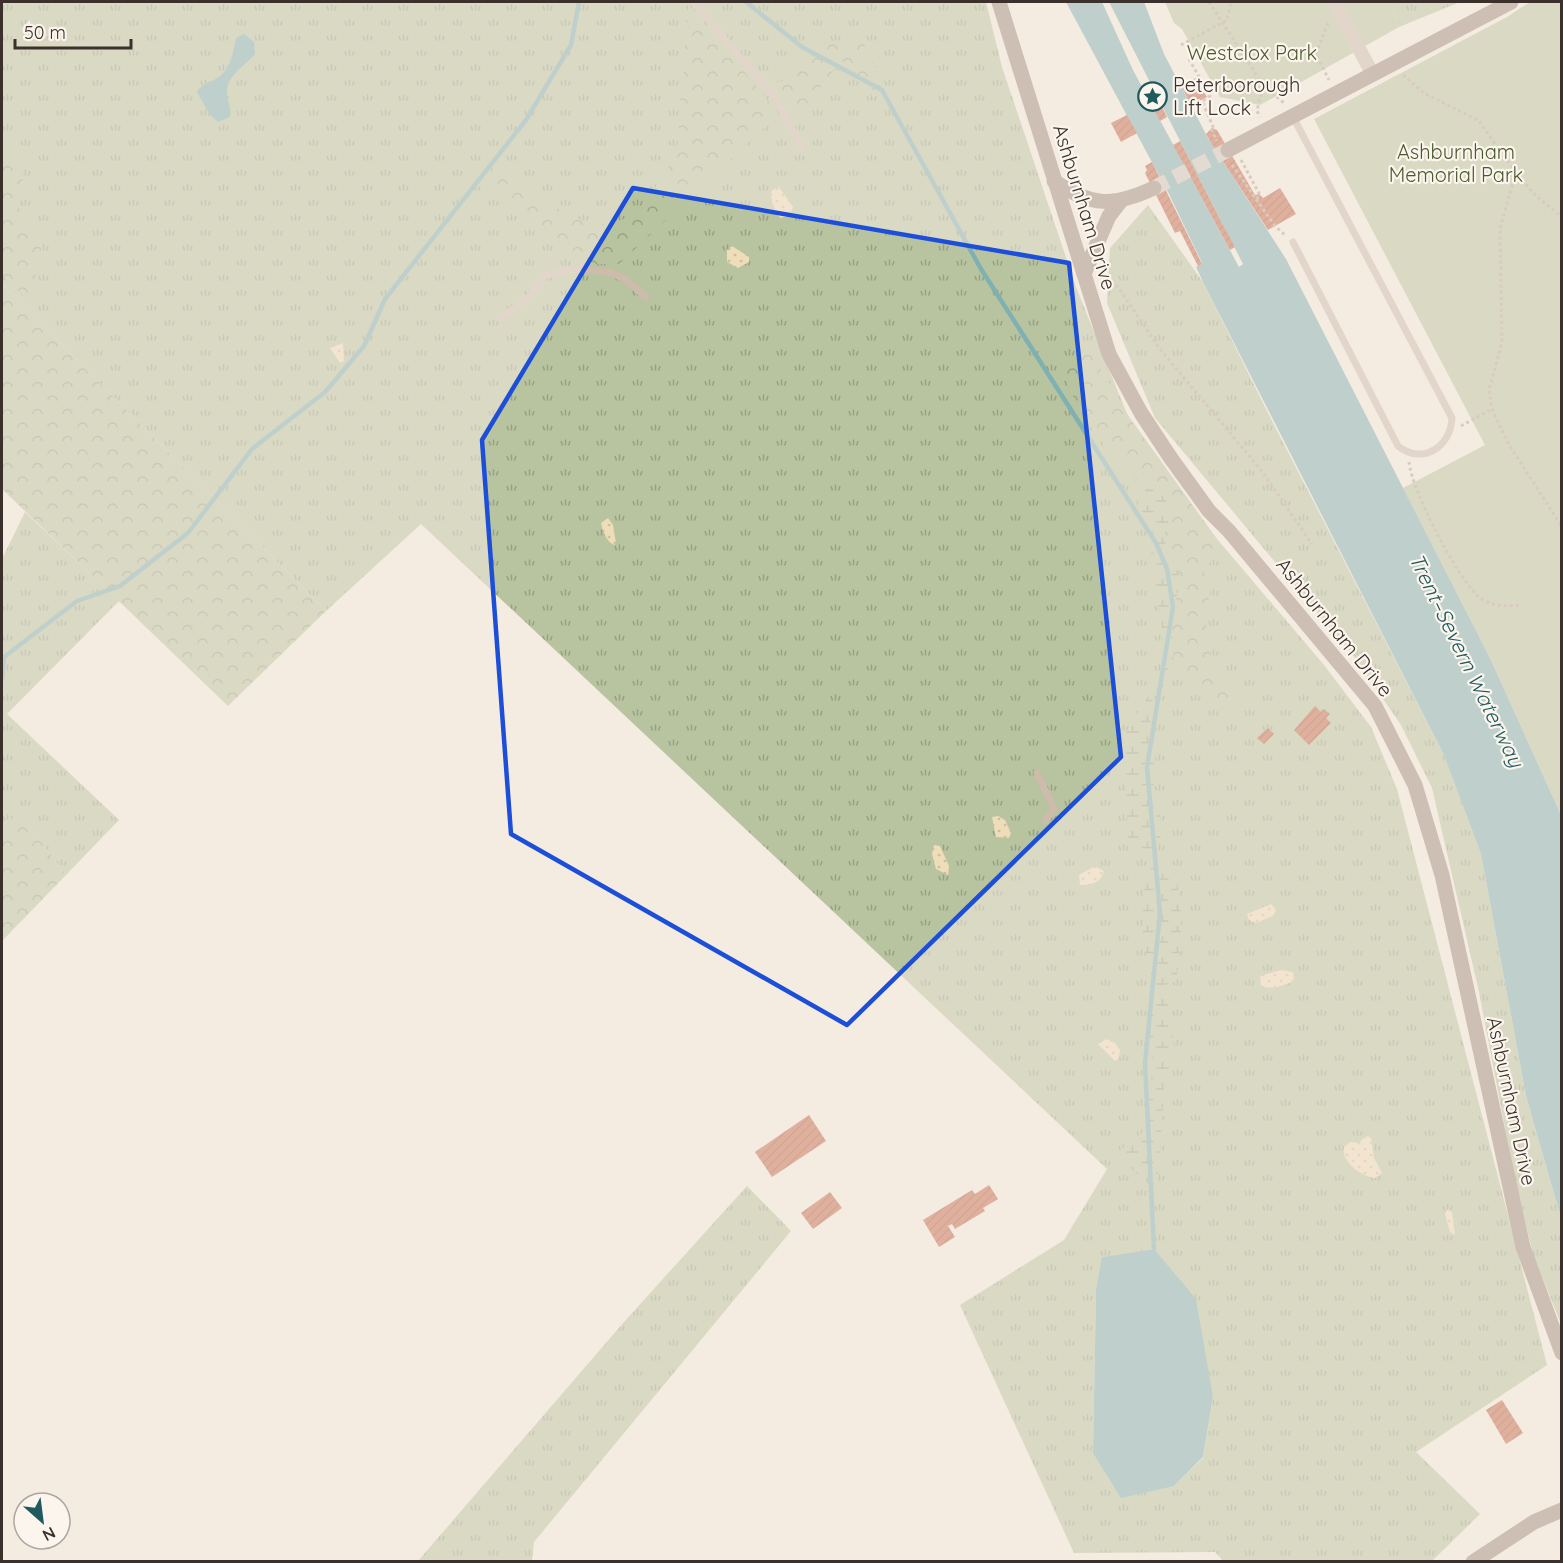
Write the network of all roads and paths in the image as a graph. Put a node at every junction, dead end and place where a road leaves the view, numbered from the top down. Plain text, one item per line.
1 (693, 2) edge
2 (999, 2) edge
3 (1209, 2) edge
4 (1231, 2) edge
5 (1334, 2) edge
6 (1511, 2) edge
7 (1325, 15) dead end
8 (1221, 23) junction
9 (1181, 45) dead end
10 (1189, 59) dead end
11 (1390, 64) junction
12 (1372, 73) junction
13 (1263, 85) junction
14 (1335, 92) junction
15 (1292, 115) junction
16 (1266, 128) junction
17 (803, 149) dead end
18 (1228, 152) junction
19 (1516, 173) junction
20 (1054, 181) junction
21 (1154, 188) tunnel mouth
22 (1257, 199) junction
23 (1120, 202) junction
24 (1562, 217) edge
25 (1293, 242) joint
26 (1085, 270) junction
27 (646, 297) dead end
28 (500, 318) dead end
29 (1492, 408) junction
30 (1451, 432) junction
31 (1408, 454) junction
32 (1562, 527) edge
33 (1312, 544) dead end
34 (1520, 605) dead end
35 (1037, 773) dead end
36 (1045, 821) dead end
37 (1562, 1353) edge
38 (1562, 1510) edge
39 (1473, 1562) edge

1 - 17 lane
2 - 20 street, Ashburnham Drive
3 - 8 path
4 - 8 path
5 - 12 street
6 - 11 street
7 - 14 path
8 - 9 path
8 - 13 path
10 - 18 path
11 - 12 street
11 - 19 path
12 - 14 street
13 - 15 path
13 - 16 path
14 - 15 street
15 - 16 street
15 - 30 lane
16 - 18 street
18 - 22 path
18 - 22 path
19 - 24 path
19 - 29 path
20 - 23 street
20 - 26 street, Ashburnham Drive
21 - 23 street
22 - 25 path
23 - 26 street
25 - 31 lane
26 - 33 path
26 - 37 street, Ashburnham Drive
27 - 28 lane
29 - 30 path
29 - 32 path
30 - 31 lane
31 - 34 path
35 - 36 lane
38 - 39 street

